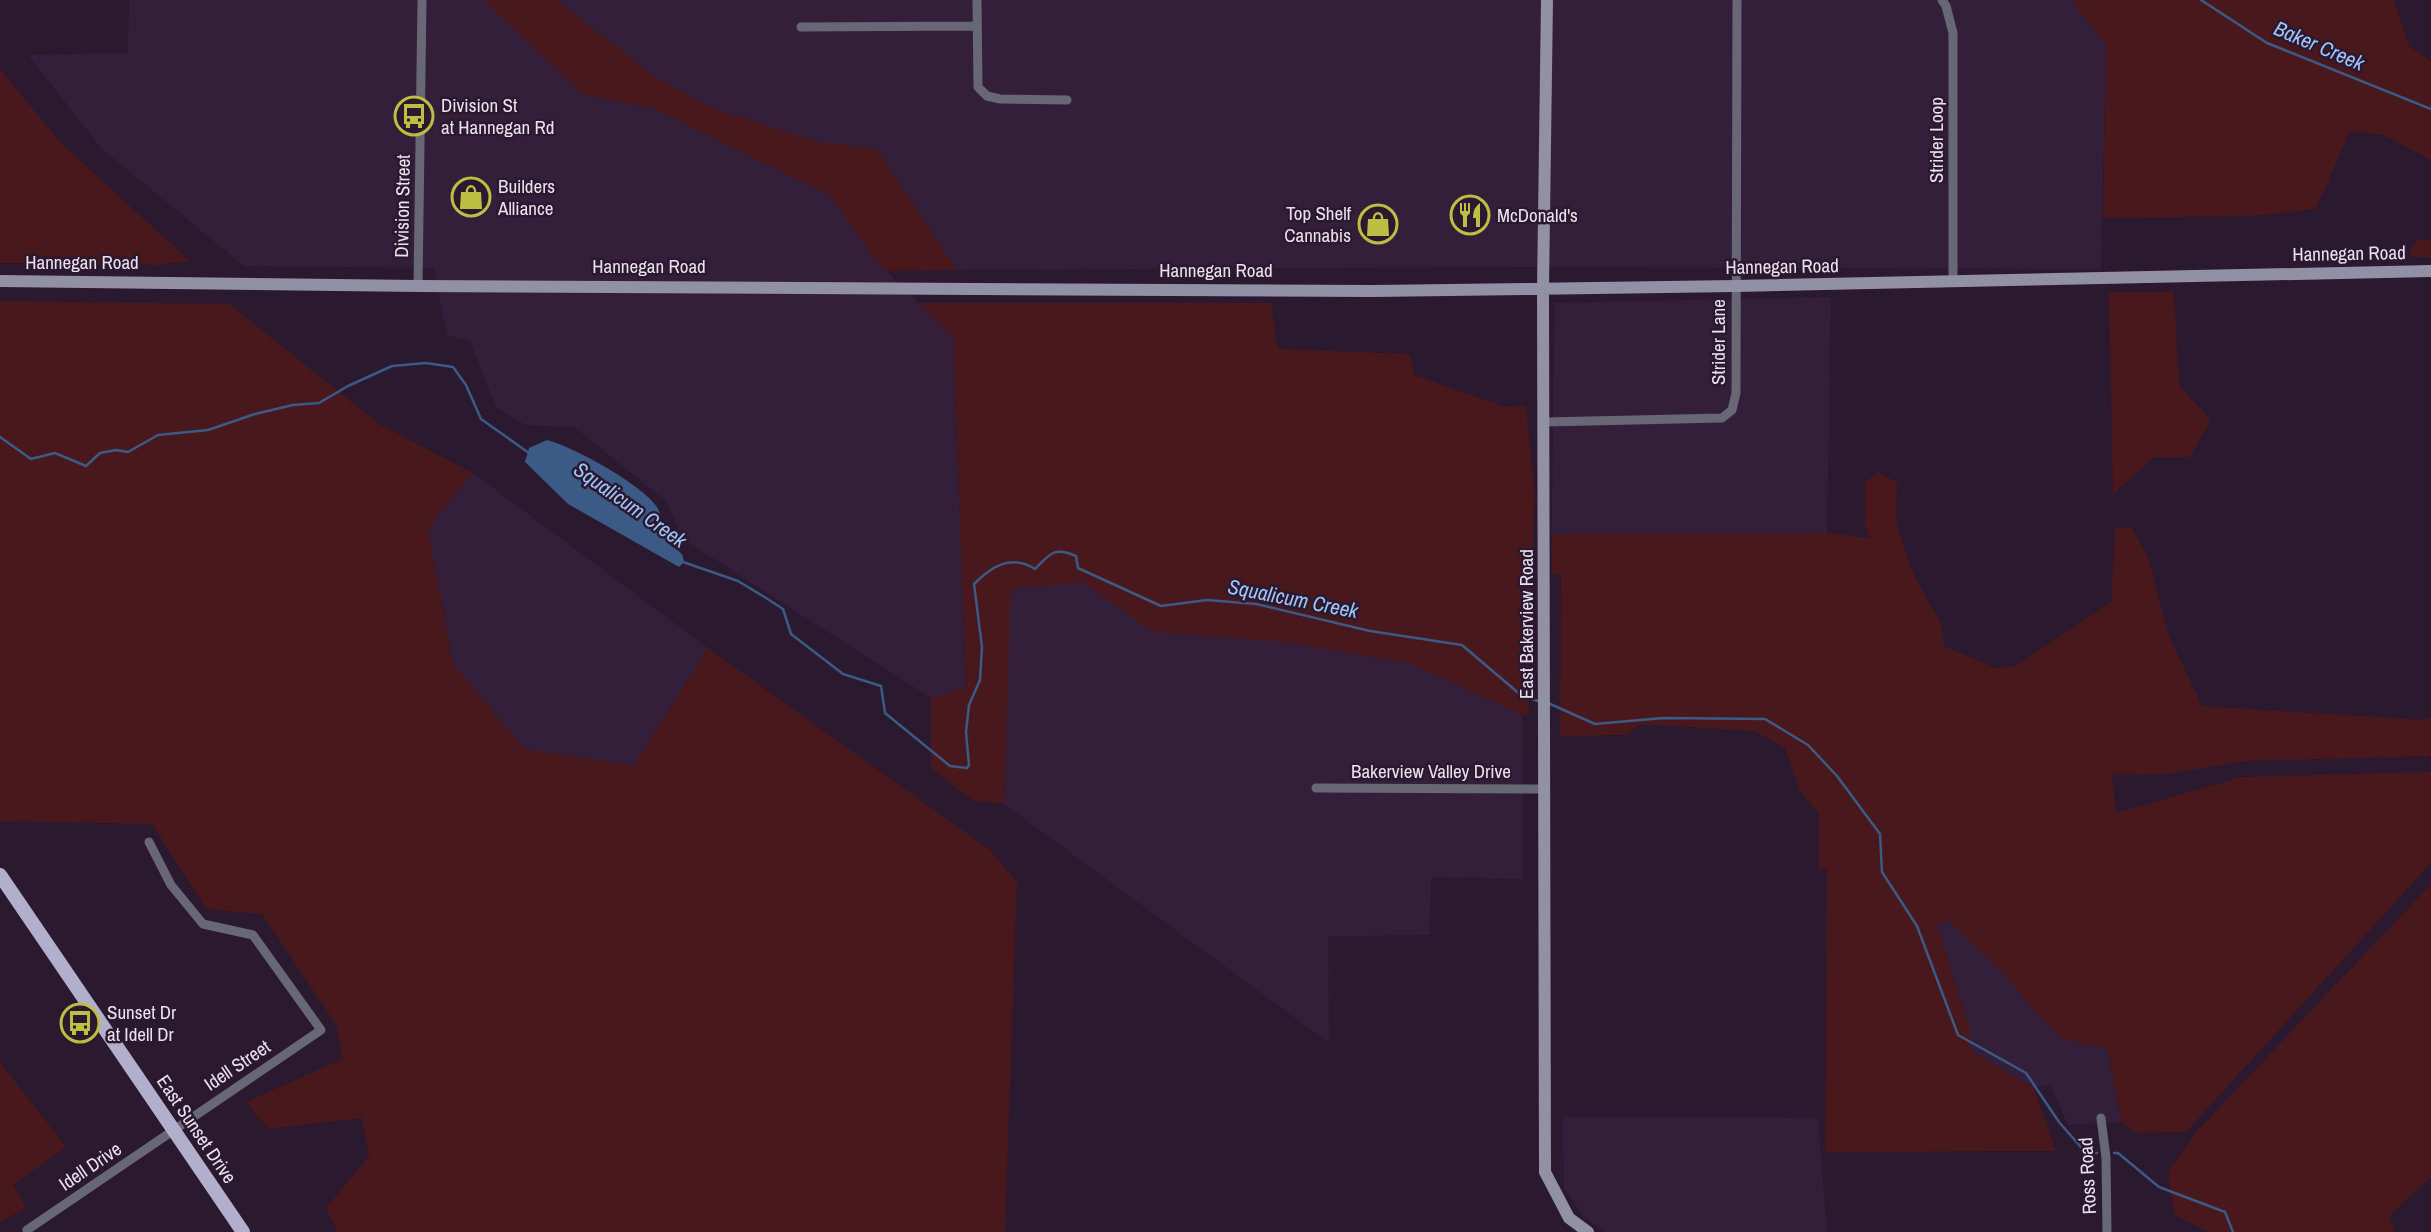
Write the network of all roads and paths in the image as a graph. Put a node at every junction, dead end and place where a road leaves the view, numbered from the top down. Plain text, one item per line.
1 (422, 0) edge
2 (977, 0) edge
3 (1547, 0) edge
4 (1737, 0) edge
5 (1942, 0) edge
6 (977, 26) junction
7 (801, 27) dead end
8 (1067, 100) dead end
9 (2431, 271) edge
10 (0, 281) edge
11 (1953, 281) junction
12 (418, 286) junction
13 (1736, 286) junction
14 (1544, 289) junction
15 (1545, 422) junction
16 (1317, 788) dead end
17 (1545, 789) junction
18 (149, 842) dead end
19 (0, 875) edge
20 (2101, 1118) dead end
21 (174, 1130) junction
22 (27, 1231) edge
23 (243, 1232) edge
24 (1588, 1232) edge
25 (2107, 1232) edge

1 - 12 street, Division Street
2 - 6 street
3 - 14 main road, East Bakerview Road
4 - 13 street, Strider Lane
5 - 11 street, Strider Loop
6 - 7 street
6 - 8 street
9 - 11 main road, Hannegan Road
10 - 12 main road, Hannegan Road
11 - 13 main road, Hannegan Road
12 - 14 main road, Hannegan Road
13 - 14 main road, Hannegan Road
13 - 15 street, Strider Lane
14 - 15 main road, East Bakerview Road
15 - 17 main road, East Bakerview Road
16 - 17 street, Bakerview Valley Drive
17 - 24 main road, East Bakerview Road
18 - 21 street, Idell Street
19 - 21 main road, East Sunset Drive
20 - 25 street, Ross Road
21 - 22 street, Idell Drive
21 - 23 main road, East Sunset Drive

